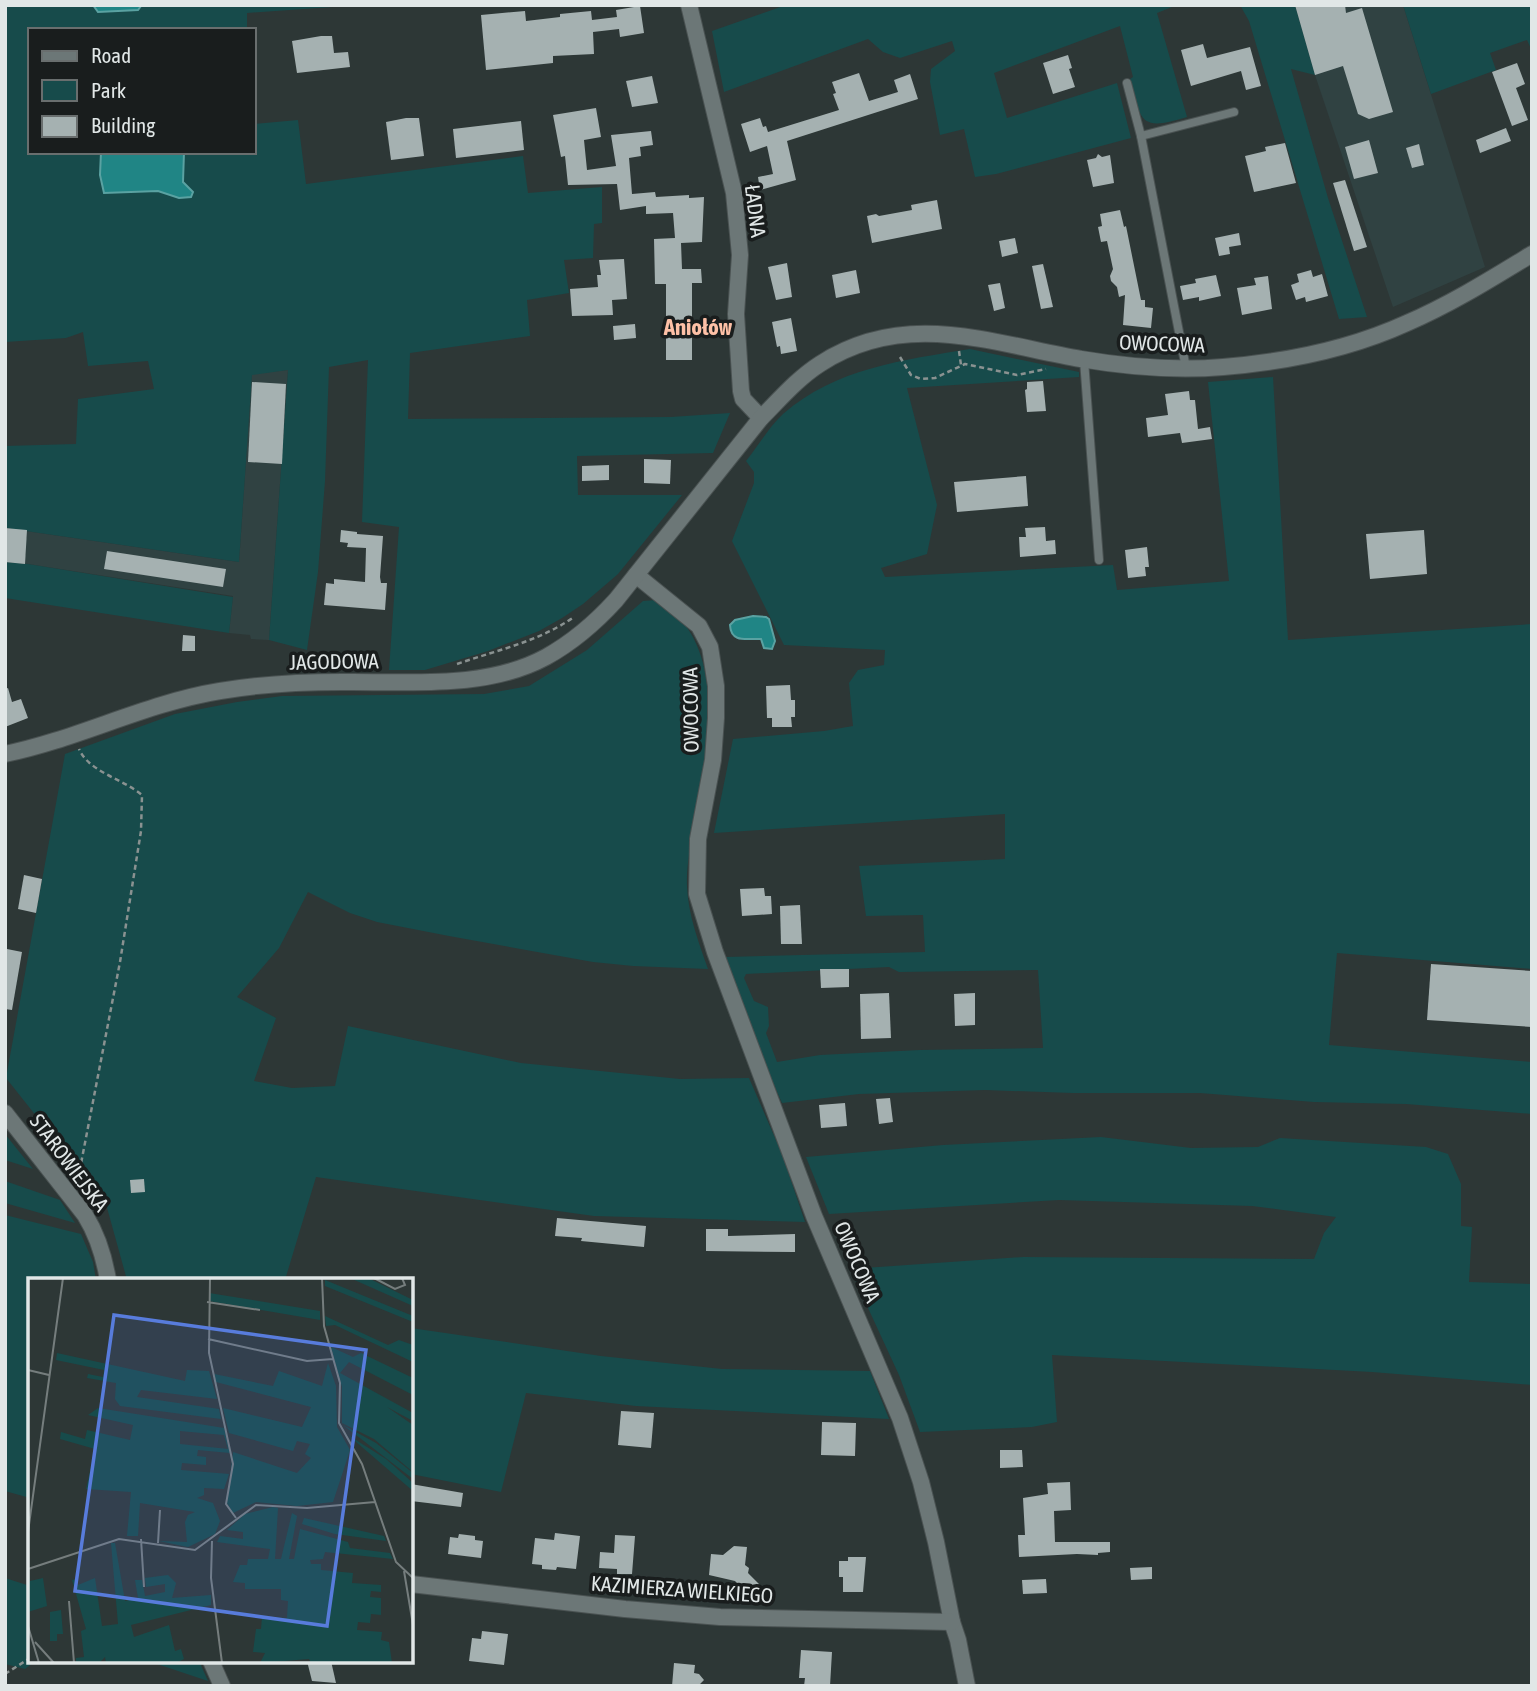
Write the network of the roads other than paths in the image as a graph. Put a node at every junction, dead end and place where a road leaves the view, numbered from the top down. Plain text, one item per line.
1 (689, 5) edge
2 (1127, 83) dead end
3 (1234, 113) dead end
4 (1141, 136) junction
5 (1532, 254) edge
6 (1084, 360) junction
7 (1186, 368) junction
8 (761, 418) junction
9 (1099, 560) dead end
10 (636, 575) junction
11 (5, 754) edge
12 (5, 1113) edge
13 (108, 1278) edge
14 (413, 1584) edge
15 (952, 1622) junction
16 (212, 1663) edge
17 (222, 1686) edge
18 (967, 1686) edge

1 - 8 street, ŁADNA
2 - 4 lane
3 - 4 lane
4 - 7 lane
5 - 7 street, OWOCOWA
6 - 7 street, OWOCOWA
6 - 8 street, OWOCOWA
6 - 9 lane
8 - 10 street, OWOCOWA
10 - 11 street, JAGODOWA
10 - 15 street, OWOCOWA
12 - 13 street, STAROWIEJSKA
14 - 15 street, KAZIMIERZA WIELKIEGO
15 - 18 street, OWOCOWA
16 - 17 street

